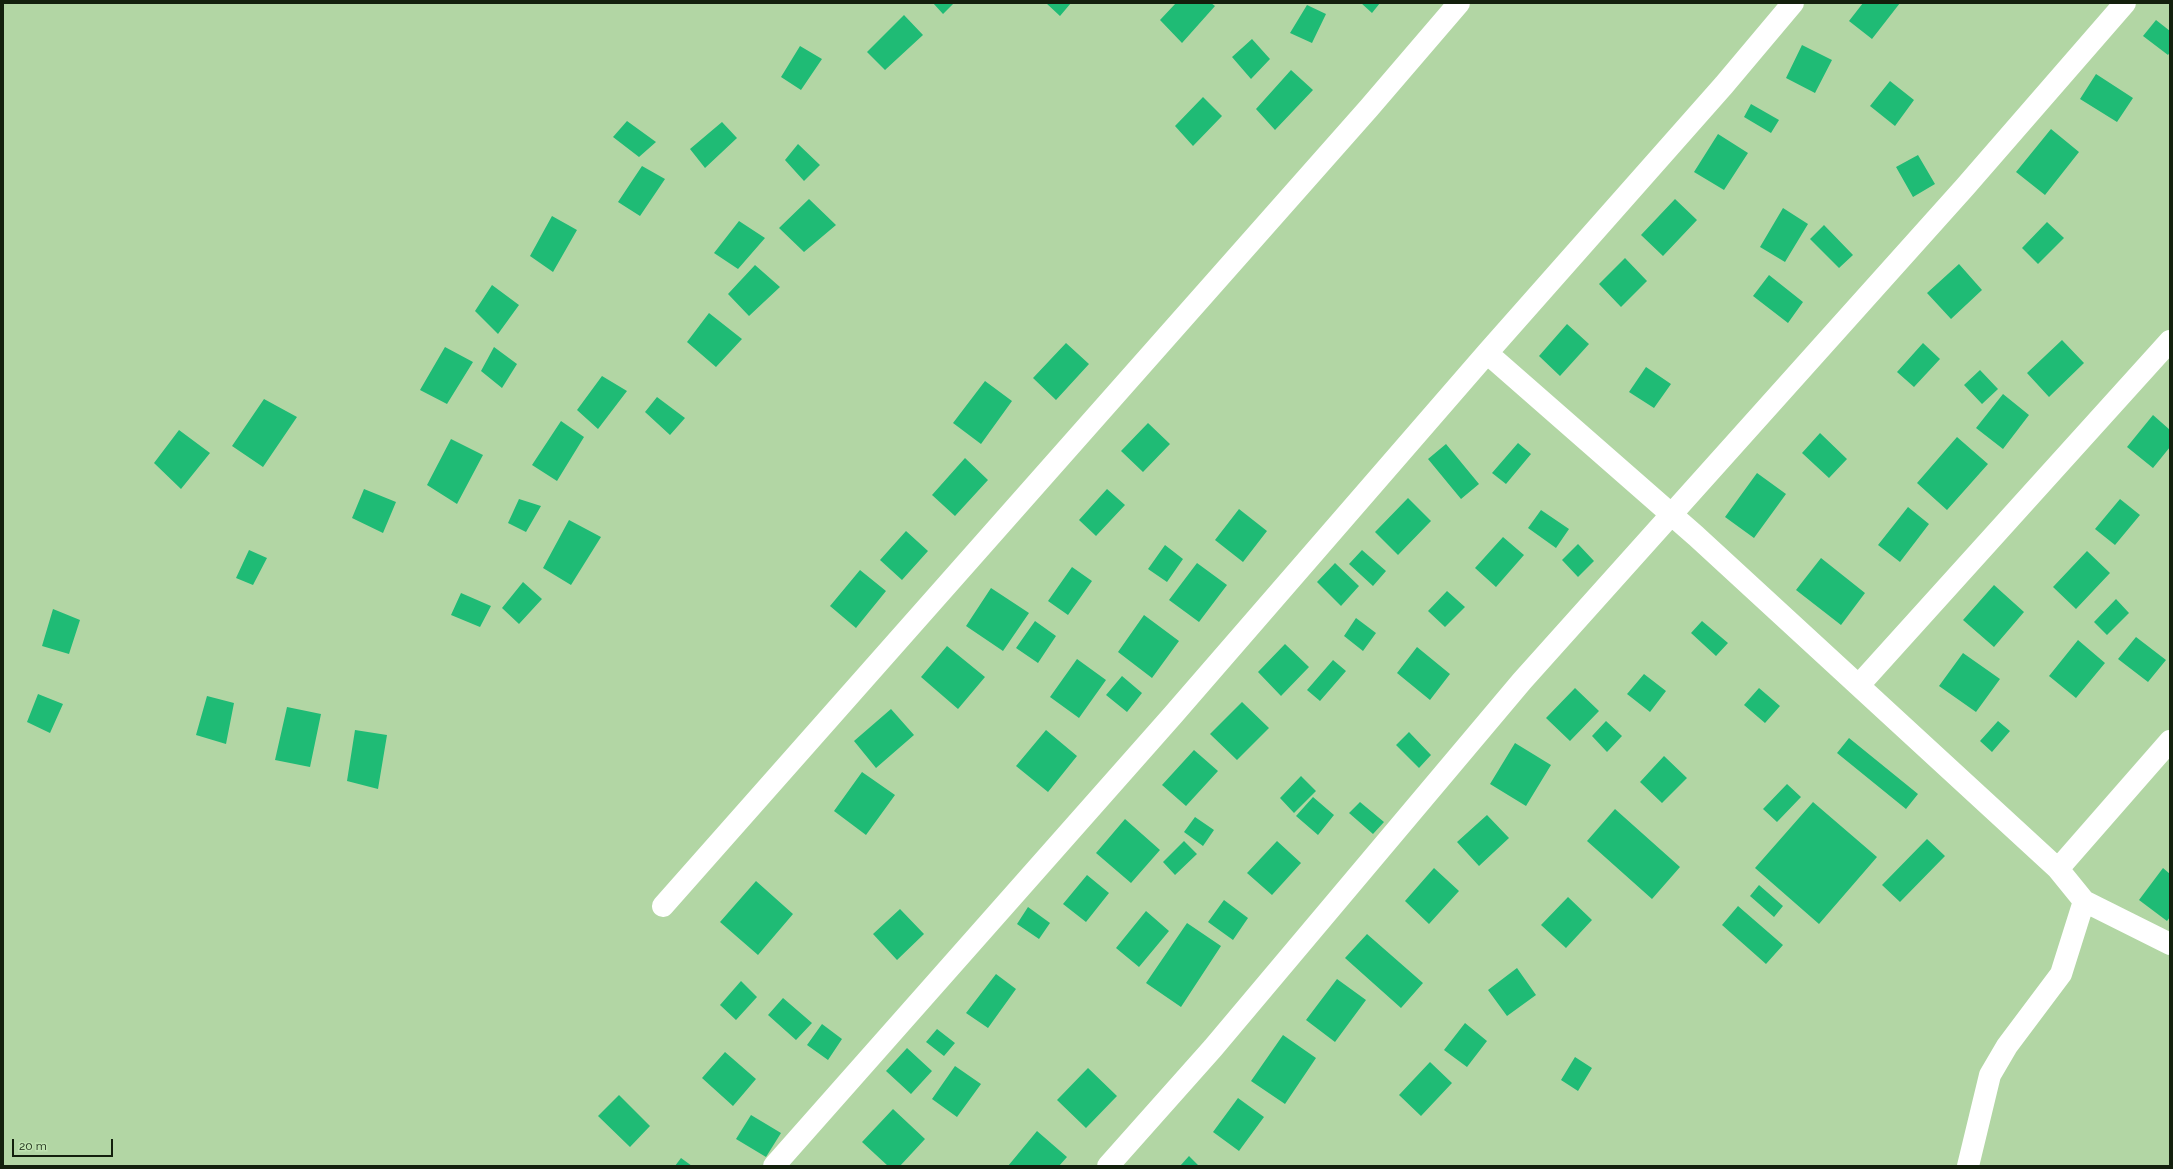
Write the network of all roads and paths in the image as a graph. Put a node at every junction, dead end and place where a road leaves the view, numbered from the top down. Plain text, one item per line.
1 (1459, 3) edge
2 (1793, 3) edge
3 (2125, 3) edge
4 (2170, 341) edge
5 (1487, 353) junction
6 (1671, 515) junction
7 (1859, 685) junction
8 (2170, 741) edge
9 (2058, 869) junction
10 (2084, 901) junction
11 (663, 906) dead end
12 (2170, 944) edge
13 (774, 1166) edge
14 (1108, 1166) edge
15 (1968, 1166) edge

1 - 11 street
2 - 5 street
3 - 6 street
4 - 7 street
5 - 6 street
5 - 13 street
6 - 7 street
6 - 14 street
7 - 9 street
8 - 9 street
9 - 10 street
10 - 12 street
10 - 15 street

